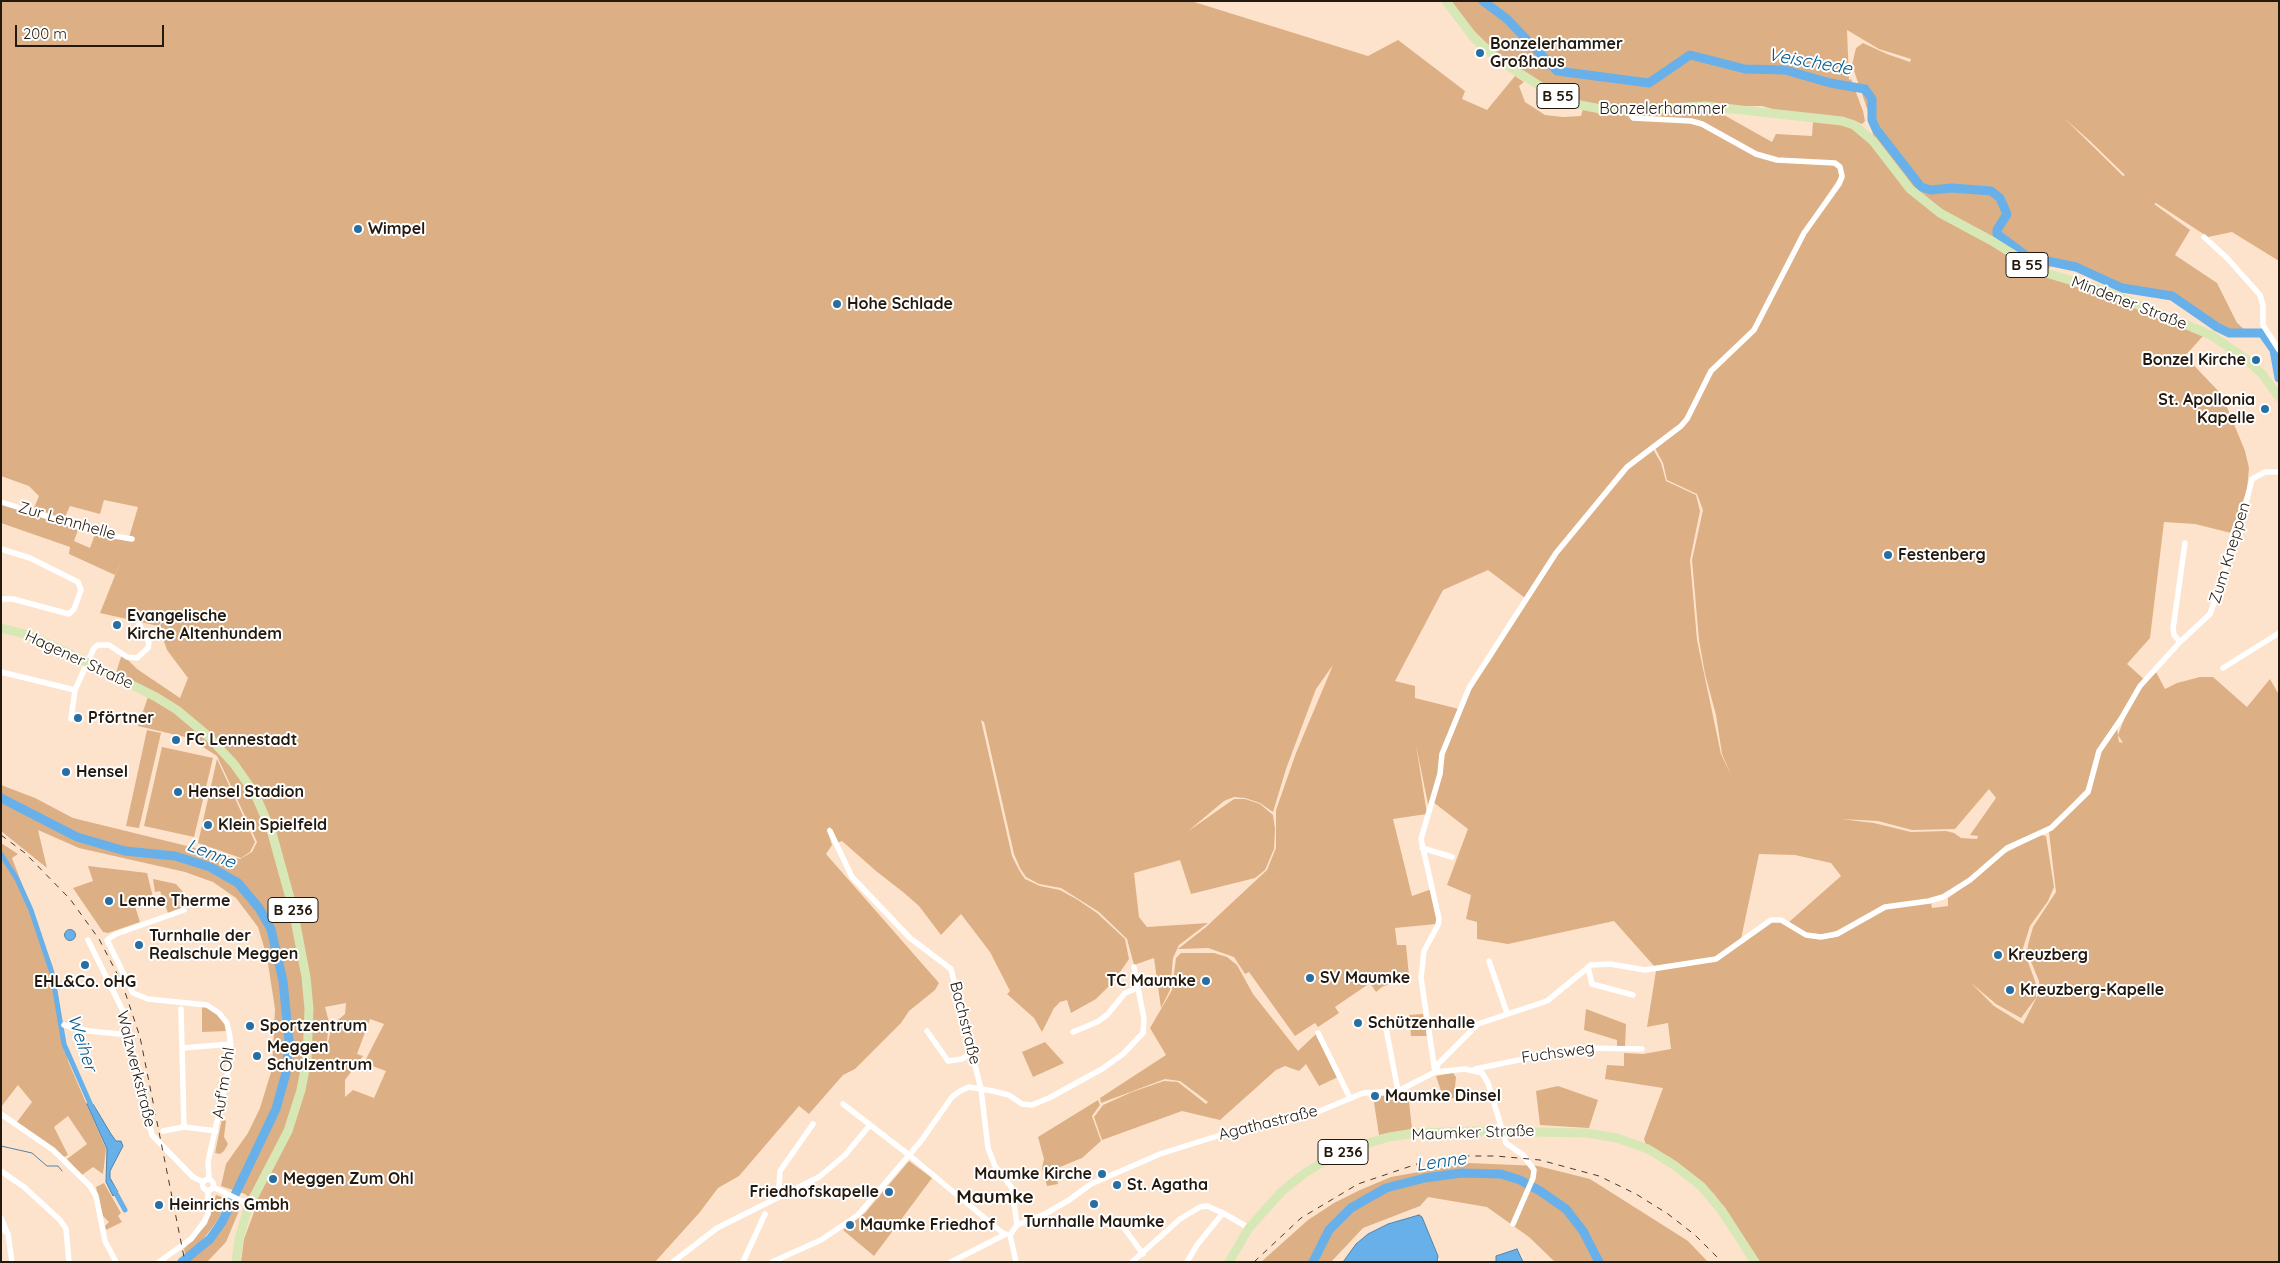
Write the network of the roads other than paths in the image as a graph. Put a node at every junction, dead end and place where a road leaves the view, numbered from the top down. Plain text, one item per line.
1 (1446, 1) edge
2 (1628, 111) junction
3 (1878, 148) joint
4 (2204, 237) dead end
5 (2279, 350) edge
6 (2279, 396) edge
7 (2279, 472) edge
8 (1, 502) edge
9 (132, 539) dead end
10 (2185, 542) dead end
11 (1, 549) edge
12 (1, 598) edge
13 (139, 624) dead end
14 (1, 628) edge
15 (2279, 633) edge
16 (2180, 642) junction
17 (89, 662) junction
18 (2224, 668) dead end
19 (1, 672) edge
20 (75, 690) junction
21 (71, 719) dead end
22 (830, 831) dead end
23 (1422, 848) junction
24 (1452, 857) dead end
25 (184, 910) dead end
26 (88, 940) dead end
27 (1489, 961) dead end
28 (1588, 967) junction
29 (1134, 968) dead end
30 (1138, 988) junction
31 (1633, 995) dead end
32 (181, 1009) dead end
33 (1508, 1013) junction
34 (1385, 1023) dead end
35 (64, 1025) dead end
36 (927, 1031) dead end
37 (1073, 1032) dead end
38 (1318, 1033) dead end
39 (130, 1035) junction
40 (231, 1044) junction
41 (183, 1048) junction
42 (1642, 1049) dead end
43 (972, 1052) junction
44 (1475, 1069) junction
45 (1435, 1072) junction
46 (981, 1089) junction
47 (1398, 1091) junction
48 (1350, 1098) junction
49 (843, 1104) dead end
50 (1, 1114) edge
51 (812, 1124) dead end
52 (870, 1125) junction
53 (184, 1127) junction
54 (216, 1130) junction
55 (163, 1131) dead end
56 (1501, 1131) junction
57 (909, 1155) junction
58 (1, 1171) edge
59 (209, 1179) junction
60 (203, 1182) junction
61 (213, 1189) junction
62 (782, 1196) junction
63 (247, 1202) junction
64 (1223, 1213) junction
65 (766, 1214) dead end
66 (1, 1218) edge
67 (1017, 1224) junction
68 (1117, 1224) dead end
69 (1513, 1224) dead end
70 (1, 1227) edge
71 (1249, 1228) junction
72 (8, 1234) junction
73 (1007, 1235) junction
74 (1143, 1254) junction
75 (12, 1262) edge
76 (69, 1262) edge
77 (116, 1262) edge
78 (159, 1262) edge
79 (236, 1262) edge
80 (673, 1262) edge
81 (743, 1262) edge
82 (772, 1262) edge
83 (951, 1262) edge
84 (1016, 1262) edge
85 (1132, 1262) edge
86 (1188, 1262) edge
87 (1229, 1262) edge
88 (1755, 1262) edge

1 - 2 main road, Bonzelerhammer / B 55
2 - 3 main road, Bonzelerhammer / B 55
2 - 23 street
3 - 6 main road, Mindener Straße / B 55
4 - 5 street
7 - 16 street, Zum Kneppen
8 - 9 street, Zur Lennhelle
10 - 16 street
11 - 12 street
13 - 17 street
14 - 17 main road, Hagener Straße / B 236
15 - 18 street
16 - 28 street, Zum Kneppen
17 - 20 street
17 - 63 main road, Hagener Straße / B 236
19 - 20 street
20 - 21 street
22 - 43 street, Bachstraße
23 - 24 street
23 - 45 street
25 - 40 street, Auf'm Ohl
26 - 39 street, Walzwerkstraße
27 - 33 street
28 - 31 street
28 - 33 street
29 - 30 street
30 - 37 street
30 - 46 street
32 - 41 street
33 - 45 street
34 - 47 street
35 - 39 street
36 - 43 street
38 - 48 street
39 - 60 street, Walzwerkstraße
40 - 41 street
40 - 54 street, Auf'm Ohl
41 - 53 street
42 - 44 street, Fuchsweg
43 - 46 street, Bachstraße
44 - 45 street, Agathastraße
44 - 56 street
45 - 47 street, Agathastraße
46 - 57 street
46 - 67 street, Bachstraße
47 - 48 street, Agathastraße
48 - 67 street, Agathastraße
49 - 52 street
50 - 77 street
51 - 62 street
52 - 57 street
52 - 62 street
53 - 54 street
53 - 55 street
54 - 59 street, Auf'm Ohl
56 - 69 street
56 - 71 main road, Maumker Straße / B 236
56 - 88 main road, Maumker Straße / B 236
57 - 73 street
57 - 82 street
58 - 76 street
59 - 60 street
59 - 61 street
60 - 61 street
61 - 63 street
61 - 78 street
62 - 80 street
63 - 79 main road, B 236
64 - 71 street
64 - 74 street
64 - 86 street
65 - 81 street
66 - 72 street
67 - 73 street
68 - 74 street
70 - 72 street
71 - 87 main road, Maumker Straße / B 236
72 - 75 street
73 - 83 street
73 - 84 street
74 - 85 street

